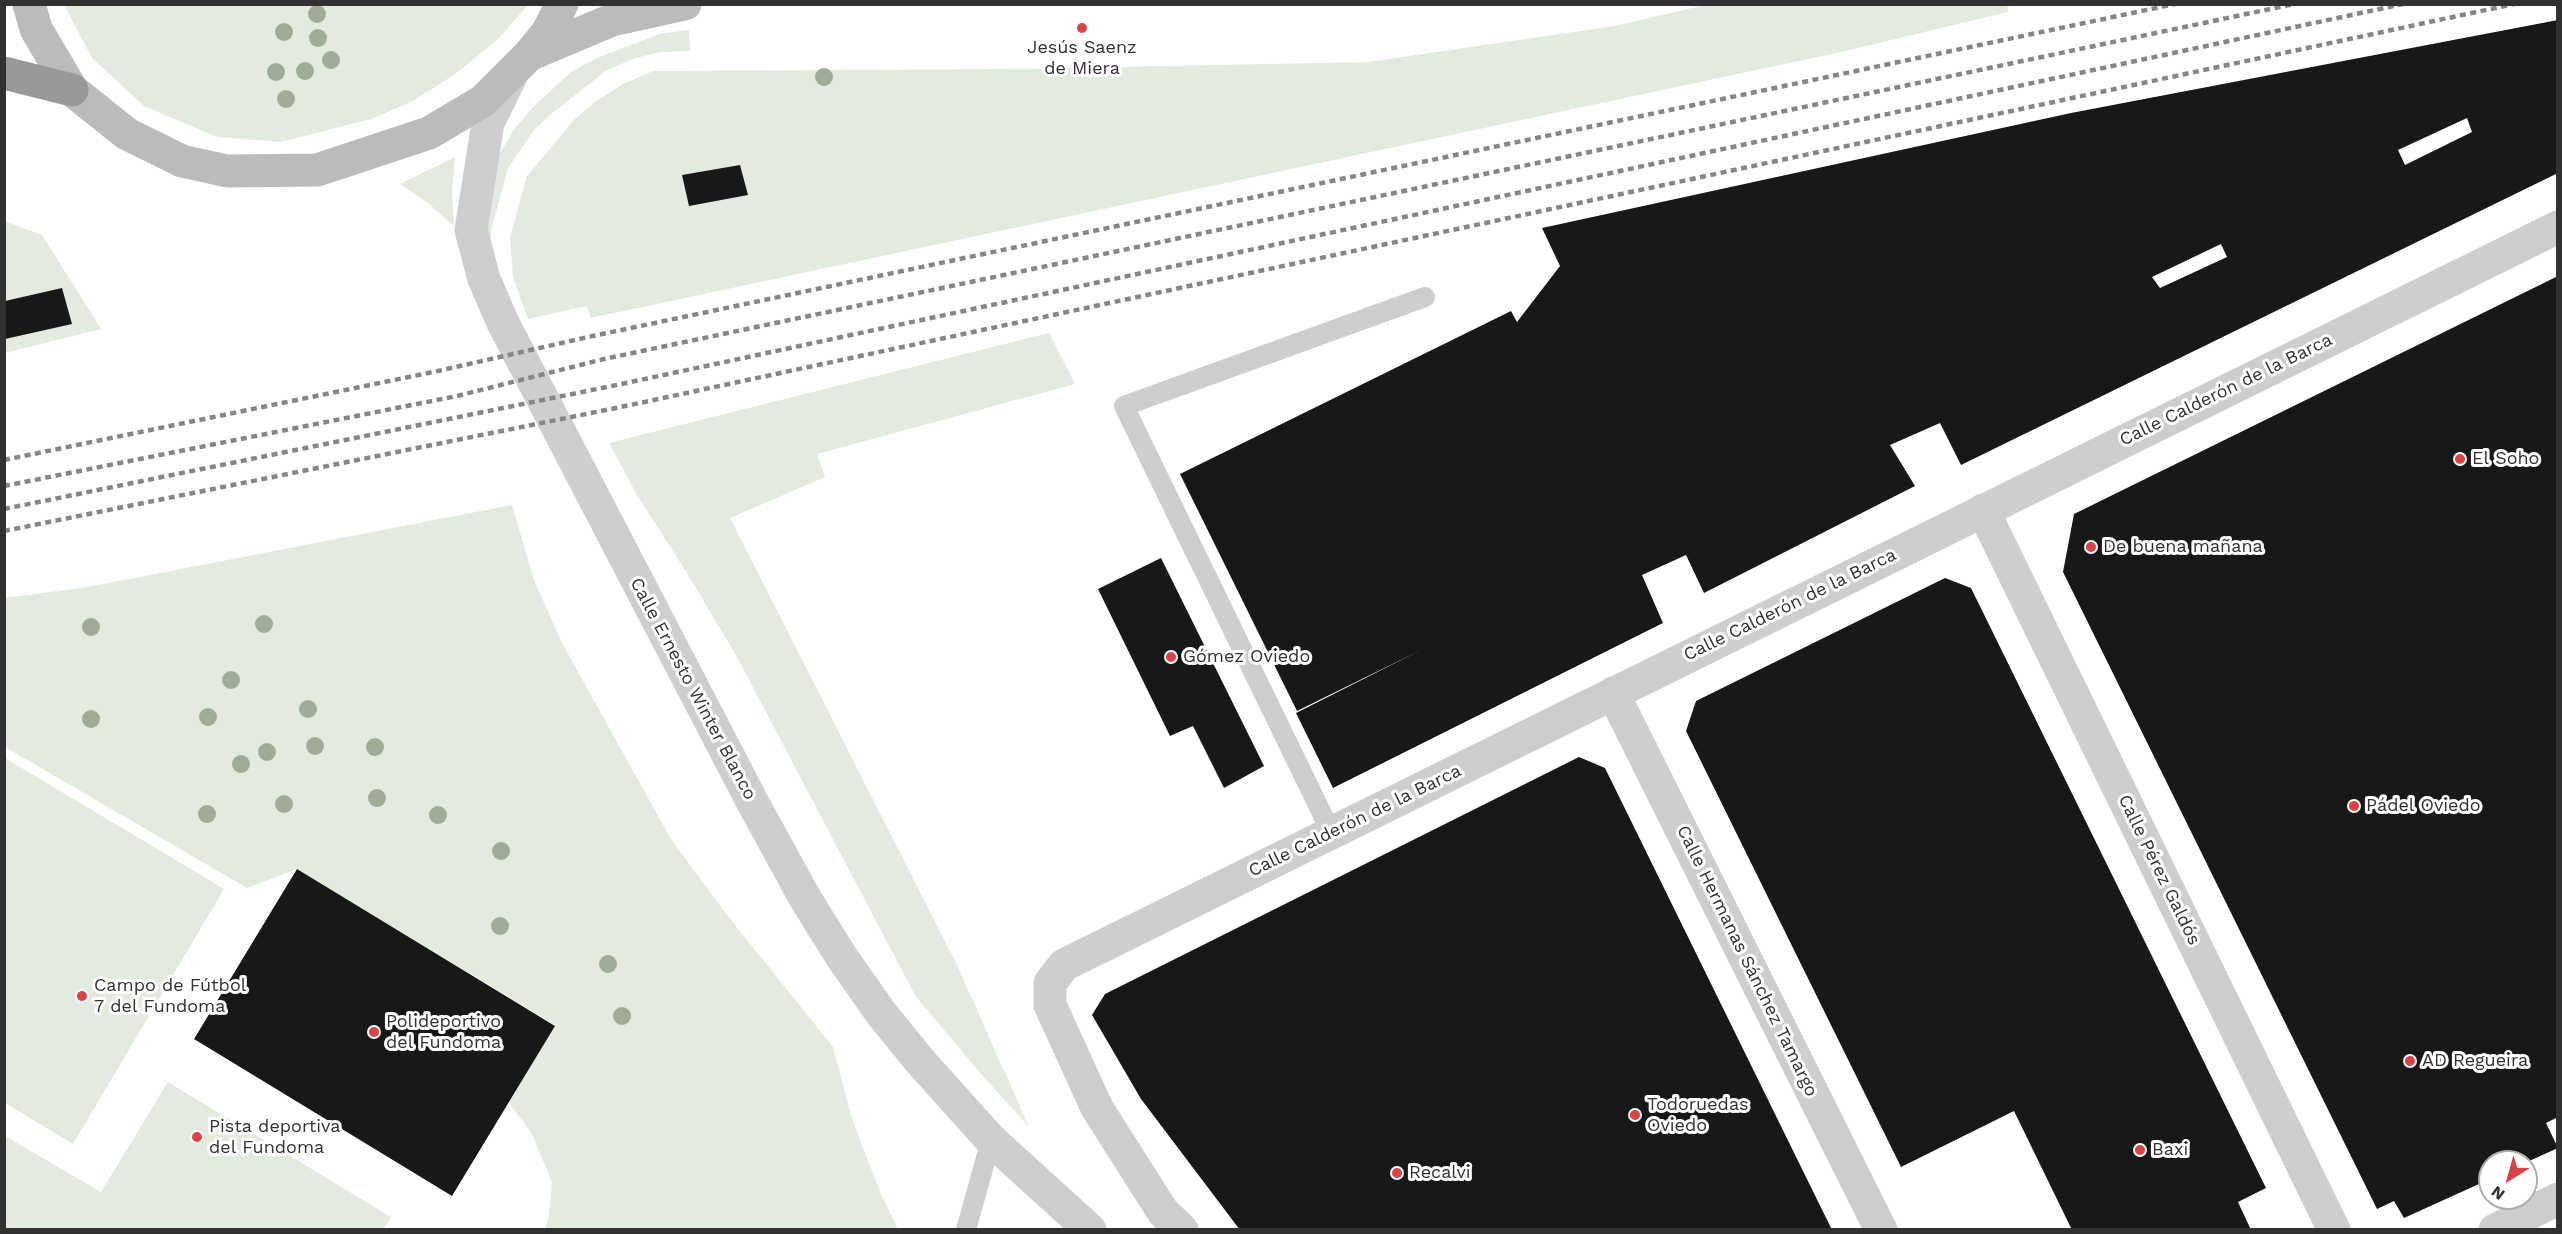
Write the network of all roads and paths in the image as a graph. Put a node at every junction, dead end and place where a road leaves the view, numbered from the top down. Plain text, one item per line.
1 (29, 4) edge
2 (562, 4) edge
3 (685, 4) edge
4 (521, 64) junction
5 (4, 73) edge
6 (72, 90) junction
7 (2558, 227) edge
8 (1425, 297) dead end
9 (1983, 510) junction
10 (1613, 693) junction
11 (1331, 832) junction
12 (991, 1140) junction
13 (2558, 1199) edge
14 (966, 1230) edge
15 (1090, 1230) edge
16 (1182, 1230) edge
17 (1881, 1230) edge
18 (2334, 1230) edge
19 (2495, 1230) edge

1 - 6 main road
2 - 4 main road
3 - 4 main road
4 - 6 main road
4 - 12 street, Calle Ernesto Winter Blanco
5 - 6 highway
7 - 9 street, Calle Calderón de la Barca
8 - 11 lane
9 - 10 street, Calle Calderón de la Barca
9 - 18 street, Calle Pérez Galdós
10 - 11 street, Calle Calderón de la Barca
10 - 17 street, Calle Hermanas Sánchez Tamargo
11 - 16 street, Calle Calderón de la Barca
12 - 14 lane
12 - 15 street, Calle Ernesto Winter Blanco
13 - 19 street

